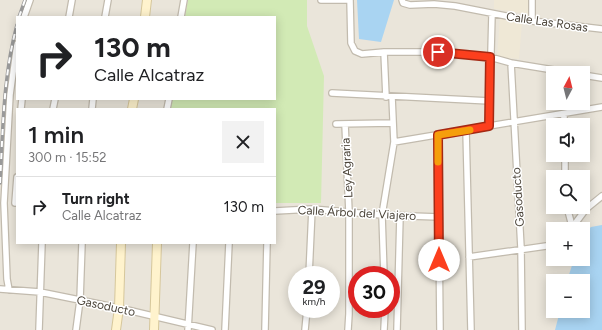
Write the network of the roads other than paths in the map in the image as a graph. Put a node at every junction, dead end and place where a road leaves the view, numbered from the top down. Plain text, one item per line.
1 (30, 0) edge
2 (72, 0) edge
3 (108, 0) edge
4 (147, 0) edge
5 (184, 0) edge
6 (321, 0) edge
7 (350, 0) edge
8 (402, 0) edge
9 (532, 0) edge
10 (492, 14) junction
11 (24, 16) edge
12 (69, 16) edge
13 (105, 16) edge
14 (145, 16) edge
15 (181, 16) edge
16 (532, 21) junction
17 (602, 29) edge
18 (16, 51) edge
19 (384, 52) junction
20 (490, 57) junction
21 (511, 64) junction
22 (546, 69) edge
23 (590, 76) edge
24 (602, 78) edge
25 (332, 94) dead end
26 (386, 96) junction
27 (392, 97) junction
28 (490, 101) junction
29 (602, 107) edge
30 (564, 114) junction
31 (564, 118) edge
32 (392, 123) junction
33 (513, 123) junction
34 (336, 124) dead end
35 (345, 124) junction
36 (489, 126) junction
37 (466, 130) junction
38 (438, 135) junction
39 (394, 142) junction
40 (602, 196) edge
41 (4, 203) junction
42 (16, 203) edge
43 (312, 209) junction
44 (276, 211) edge
45 (349, 212) junction
46 (382, 216) junction
47 (400, 216) junction
48 (439, 217) junction
49 (576, 222) edge
50 (42, 244) edge
51 (82, 244) edge
52 (121, 244) edge
53 (157, 244) edge
54 (193, 244) edge
55 (229, 244) edge
56 (267, 244) edge
57 (546, 246) edge
58 (521, 248) junction
59 (469, 257) junction
60 (309, 266) edge
61 (384, 266) edge
62 (0, 288) edge
63 (9, 290) junction
64 (40, 292) junction
65 (80, 300) junction
66 (119, 308) junction
67 (155, 318) junction
68 (306, 318) edge
69 (385, 318) edge
70 (188, 327) edge
71 (39, 330) edge
72 (76, 330) edge
73 (116, 330) edge
74 (154, 330) edge
75 (212, 330) edge
76 (225, 330) edge
77 (265, 330) edge
78 (305, 330) edge
79 (348, 330) edge
80 (384, 330) edge
81 (397, 330) edge
82 (440, 330) edge
83 (471, 330) edge
84 (522, 330) edge

1 - 11 street
2 - 12 street
3 - 13 street
4 - 14 street
5 - 15 street
6 - 7 street
7 - 19 street
8 - 10 street, Calle Las Rosas
9 - 16 street
10 - 16 street, Calle Las Rosas
10 - 20 street
16 - 17 street, Calle Las Rosas
18 - 41 street
19 - 20 street
19 - 26 street
20 - 21 street
20 - 28 street
21 - 22 street
21 - 33 street, Gasoducto
23 - 24 street
25 - 26 street
26 - 27 street
27 - 28 street
27 - 32 street
28 - 36 street
29 - 30 street
30 - 31 street
30 - 33 street
32 - 35 street
32 - 39 street
33 - 36 street
33 - 58 street, Gasoducto
34 - 35 street
35 - 45 street, Ley Agraria
36 - 37 street
37 - 38 street
37 - 59 street
38 - 39 street
38 - 48 street
39 - 46 street
40 - 49 street
41 - 42 street
41 - 63 street
43 - 44 street, Calle Árbol del Viajero
43 - 45 street, Calle Árbol del Viajero
43 - 60 street
45 - 46 street, Calle Árbol del Viajero
45 - 79 street, Ley Agraria
46 - 47 street, Calle Árbol del Viajero
46 - 61 street
47 - 48 street, Calle Árbol del Viajero
47 - 81 street
48 - 82 street
50 - 64 street
51 - 65 street
52 - 66 street
53 - 67 street
54 - 70 street
55 - 76 street
56 - 77 street
57 - 58 street
58 - 59 street
58 - 84 street, Gasoducto
59 - 83 street
62 - 63 street, Gasoducto
63 - 64 street, Gasoducto
64 - 65 street, Gasoducto
64 - 71 street
65 - 66 street, Gasoducto
65 - 72 street
66 - 67 street, Gasoducto
66 - 73 street
67 - 70 street, Gasoducto
67 - 74 street
68 - 78 street
69 - 80 street
70 - 75 street, Gasoducto

